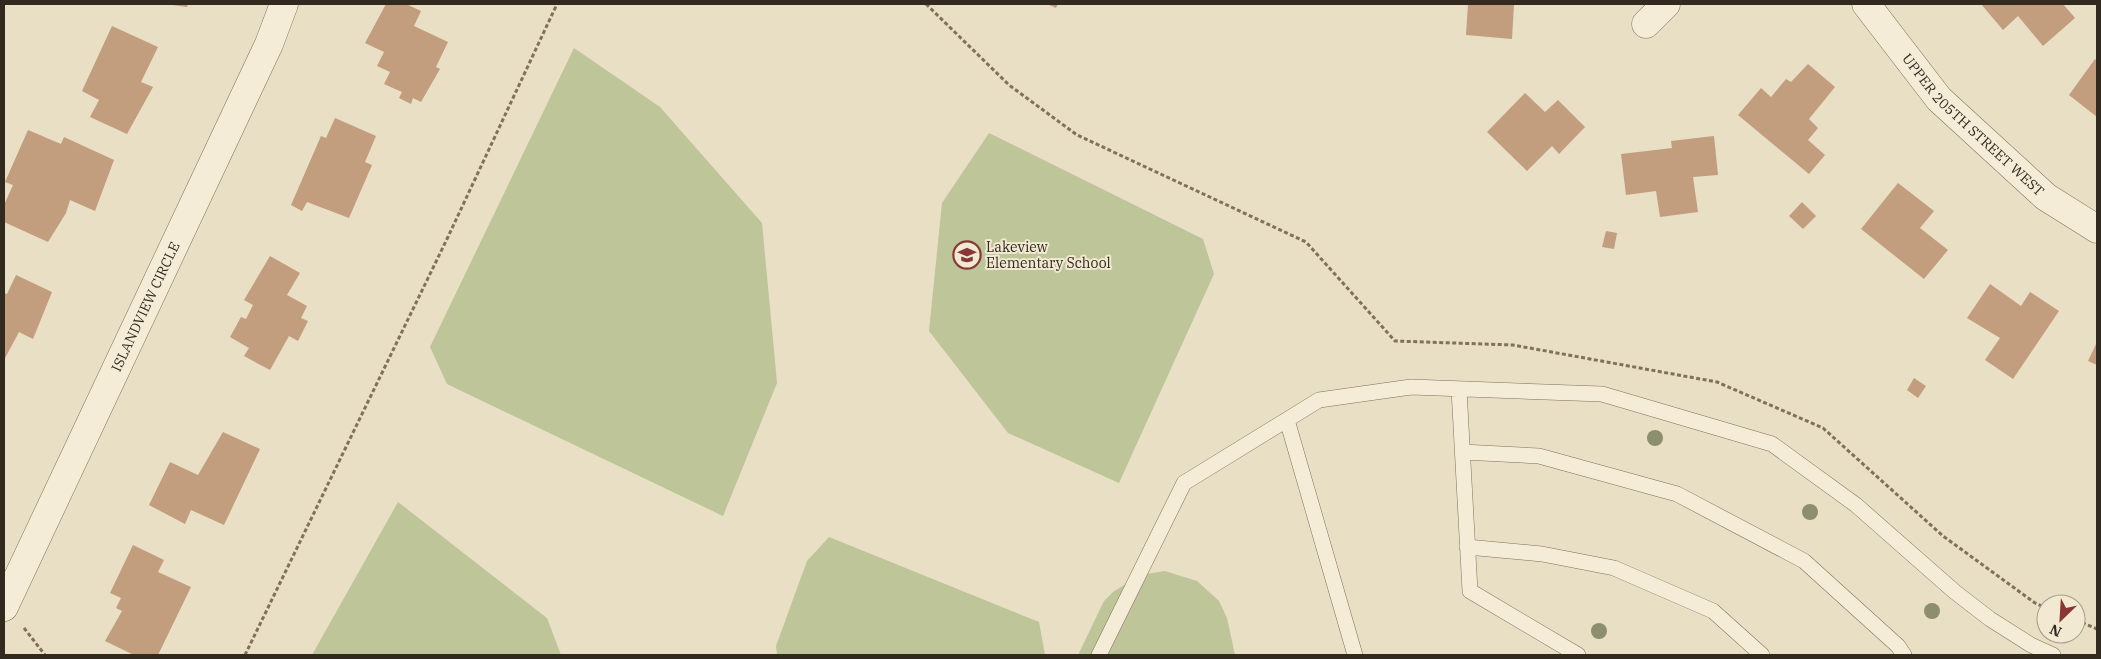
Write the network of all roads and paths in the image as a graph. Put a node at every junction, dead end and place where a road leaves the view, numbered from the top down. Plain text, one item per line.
1 (284, 4) edge
2 (557, 4) edge
3 (926, 4) edge
4 (1666, 4) edge
5 (1866, 4) edge
6 (1646, 24) dead end
7 (2097, 228) edge
8 (1458, 389) junction
9 (1287, 420) junction
10 (1462, 452) junction
11 (1467, 546) junction
12 (2036, 603) edge
13 (4, 607) edge
14 (246, 655) edge
15 (1099, 655) edge
16 (1355, 655) edge
17 (1578, 655) edge
18 (1762, 655) edge
19 (1904, 655) edge
20 (2053, 655) edge

1 - 13 street, ISLANDVIEW CIRCLE
2 - 14 path
3 - 12 path
4 - 6 street
5 - 7 street, UPPER 205TH STREET WEST
8 - 9 lane
8 - 10 lane
8 - 20 lane
9 - 15 lane
9 - 16 lane
10 - 11 lane
10 - 19 lane
11 - 17 lane
11 - 18 lane

